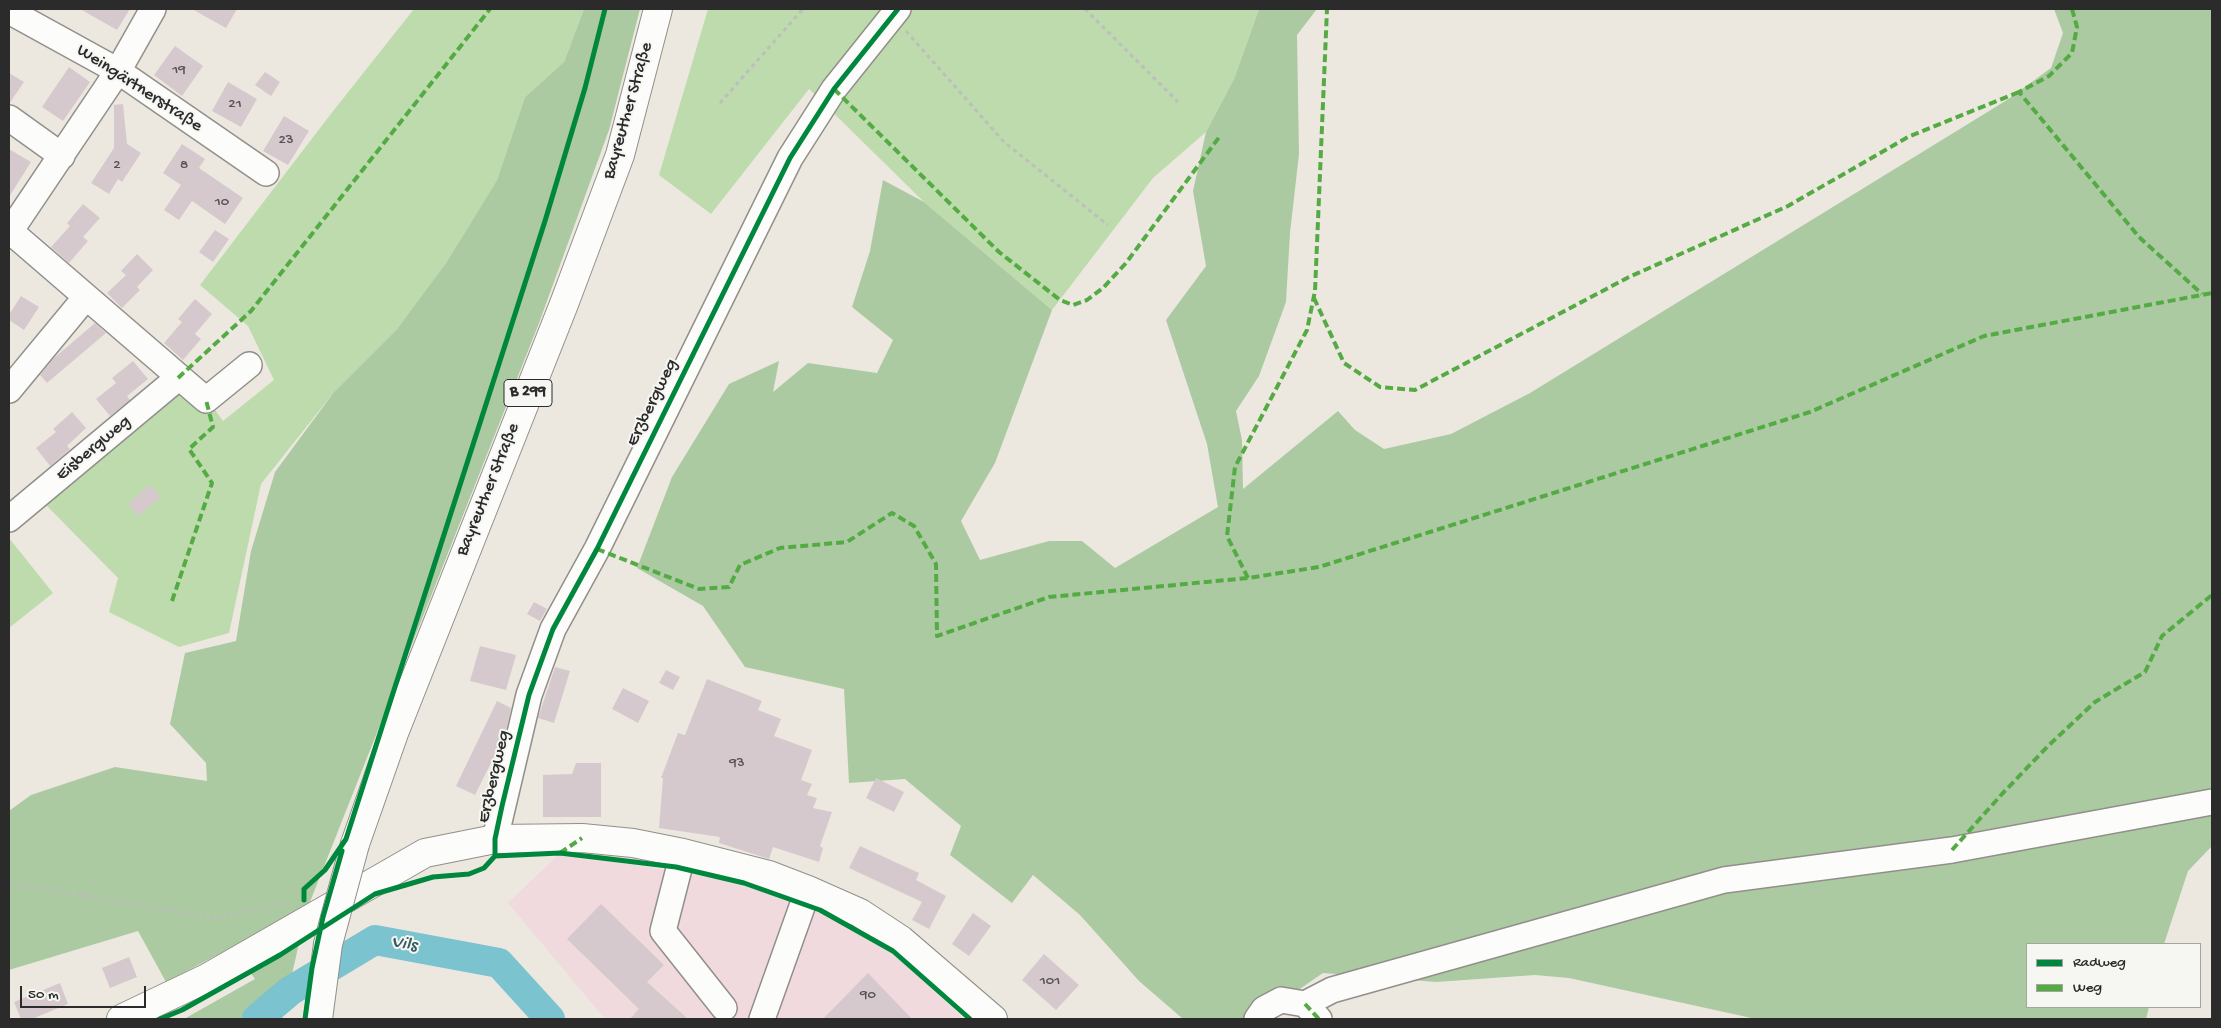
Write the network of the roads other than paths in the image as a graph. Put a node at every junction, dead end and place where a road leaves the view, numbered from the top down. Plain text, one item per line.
1 (153, 9) edge
2 (658, 9) edge
3 (9, 11) edge
4 (895, 12) edge
5 (118, 71) junction
6 (9, 118) edge
7 (62, 156) junction
8 (266, 173) dead end
9 (10, 232) edge
10 (86, 297) junction
11 (249, 365) dead end
12 (178, 378) junction
13 (9, 390) edge
14 (9, 519) edge
15 (2212, 802) edge
16 (495, 839) junction
17 (683, 853) junction
18 (808, 890) junction
19 (724, 1008) dead end
20 (1312, 1012) edge
21 (122, 1019) edge
22 (318, 1019) edge
23 (762, 1019) edge
24 (993, 1019) edge
25 (1257, 1019) edge

1 - 5 street
2 - 22 main road, Bayreuther Straße / B 299, bridge
3 - 5 street, Weingärtnerstraße
4 - 16 street, Erzbergweg
5 - 7 street
5 - 8 street, Weingärtnerstraße
6 - 7 street
7 - 9 street
9 - 10 street
10 - 12 street
10 - 13 street
11 - 12 street
12 - 14 street, Eisbergweg
15 - 20 street
16 - 17 main road
16 - 21 main road
17 - 18 main road
17 - 19 street
18 - 23 street
18 - 24 main road
20 - 25 street

